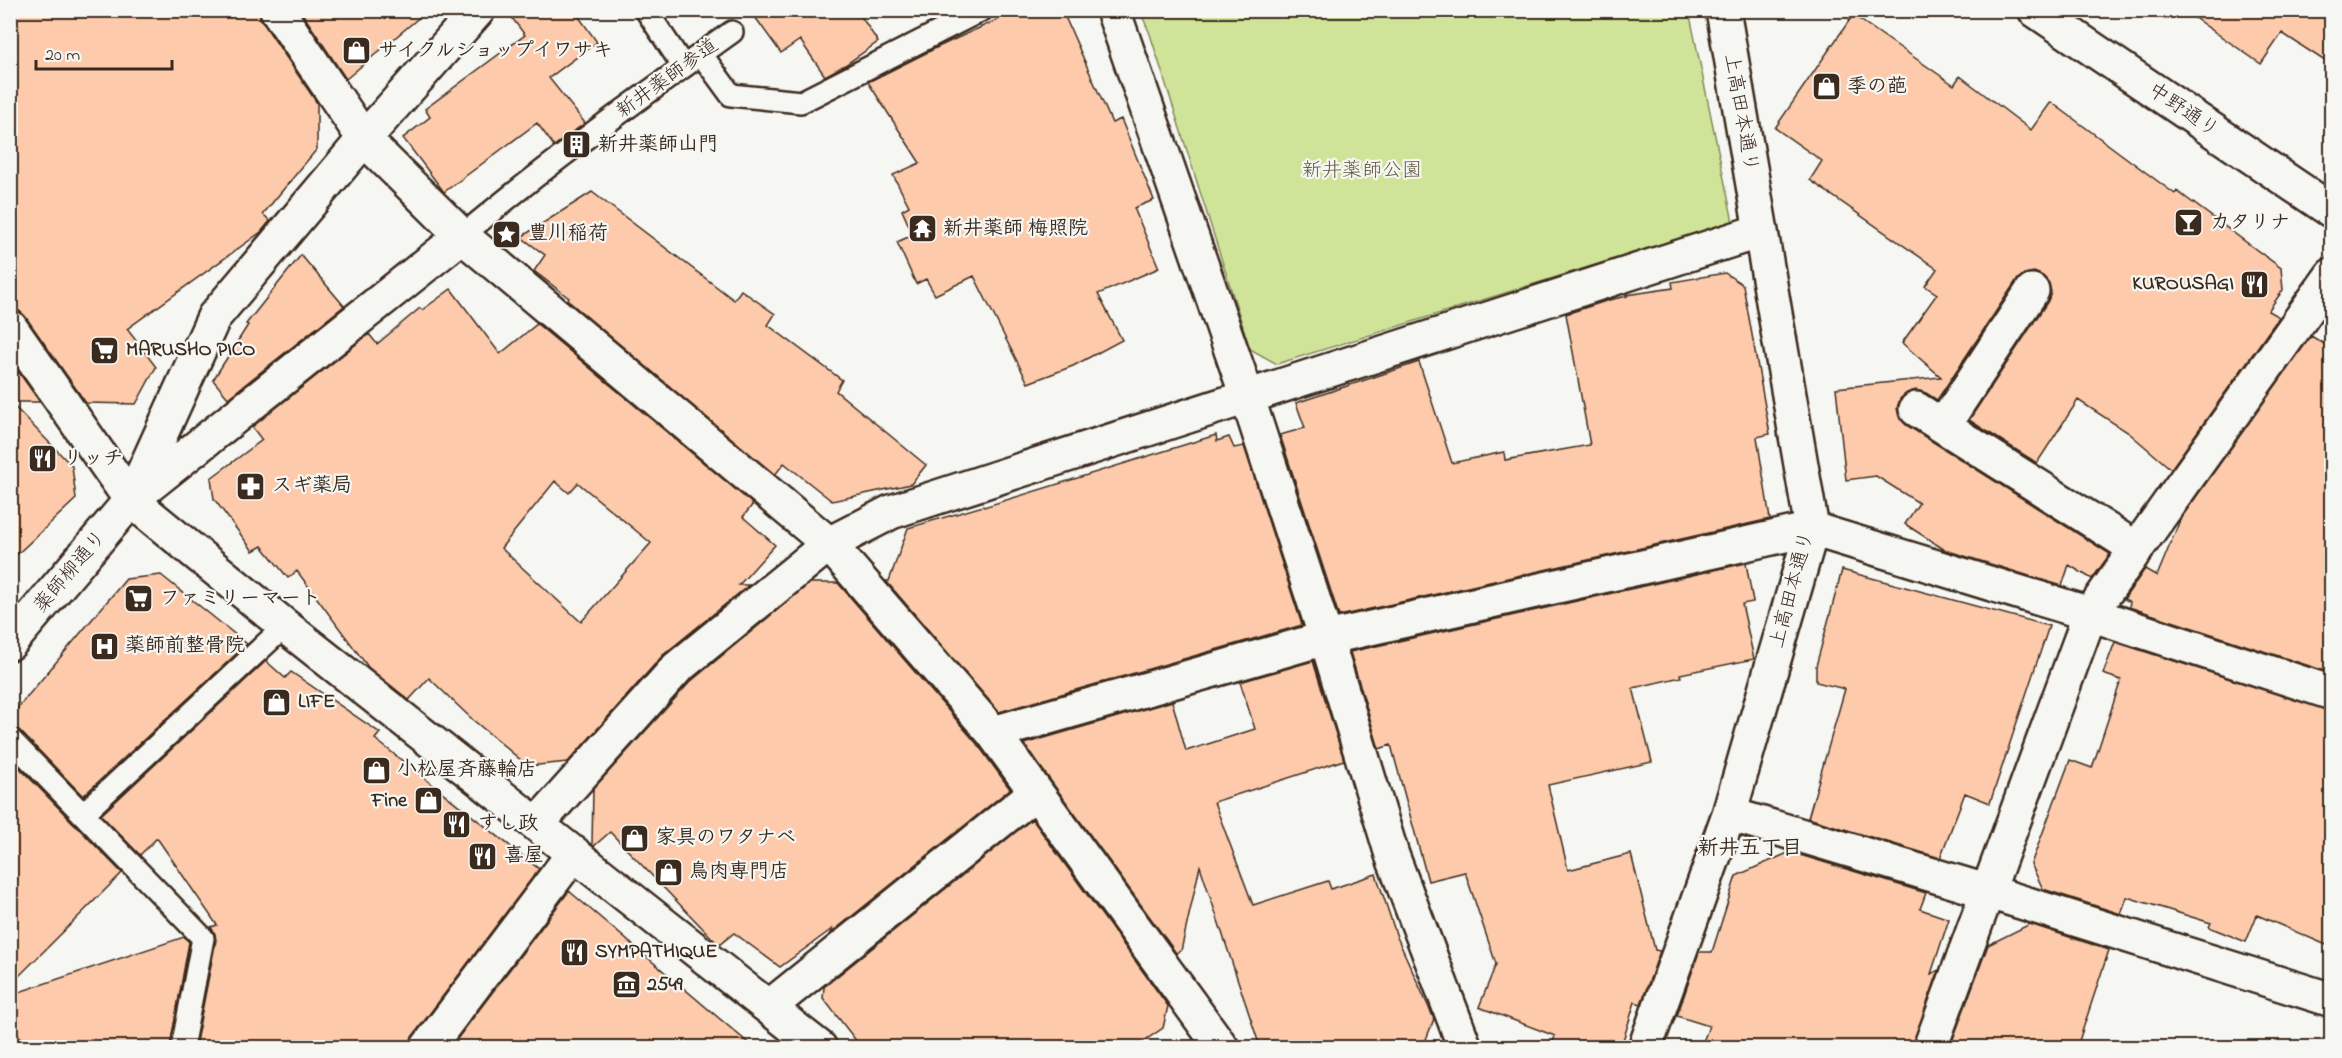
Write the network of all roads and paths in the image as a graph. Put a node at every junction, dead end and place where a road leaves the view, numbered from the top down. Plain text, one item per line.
1 (277, 10) edge
2 (478, 10) edge
3 (646, 10) edge
4 (982, 10) edge
5 (1113, 10) edge
6 (1723, 10) edge
7 (2035, 10) edge
8 (732, 32) dead end
9 (701, 54) junction
10 (683, 66) junction
11 (364, 139) junction
12 (2331, 211) edge
13 (1760, 231) junction
14 (462, 236) junction
15 (2331, 275) edge
16 (2032, 291) dead end
17 (10, 327) edge
18 (1247, 396) junction
19 (131, 500) junction
20 (1812, 529) junction
21 (829, 544) junction
22 (2137, 549) junction
23 (2090, 614) junction
24 (285, 626) junction
25 (1326, 639) junction
26 (10, 643) edge
27 (2331, 693) edge
28 (993, 733) junction
29 (10, 739) edge
30 (1036, 792) junction
31 (83, 814) junction
32 (1729, 814) junction
33 (538, 823) junction
34 (574, 853) junction
35 (1986, 891) junction
36 (2331, 1000) edge
37 (769, 1007) junction
38 (1210, 1043) edge
39 (182, 1047) edge
40 (427, 1047) edge
41 (820, 1047) edge
42 (1465, 1047) edge
43 (1645, 1047) edge
44 (1930, 1047) edge

1 - 11 street
2 - 11 street
3 - 10 lane
4 - 9 lane
5 - 18 street
6 - 13 street, 上高田本通り
7 - 12 street, 中野通り
8 - 9 lane, 新井薬師参道
9 - 10 lane, 新井薬師参道
10 - 14 lane, 新井薬師参道
11 - 14 street
11 - 19 street
13 - 18 street
13 - 20 street, 上高田本通り
14 - 19 street
14 - 21 street
15 - 22 street
16 - 22 street
17 - 19 street
18 - 21 street
18 - 25 street
19 - 24 street
19 - 26 street, 薬師柳通り
20 - 23 street
20 - 25 street
20 - 32 street, 上高田本通り
21 - 28 street
21 - 33 street
22 - 23 street
23 - 27 street
23 - 35 street
24 - 31 lane
24 - 33 street
25 - 28 street
25 - 42 street
28 - 30 street
29 - 31 lane
30 - 37 street
30 - 38 street
31 - 39 lane
32 - 35 street
32 - 43 street, 上高田本通り
33 - 34 street
34 - 37 street
34 - 40 street
35 - 36 street
35 - 44 street
37 - 41 street

